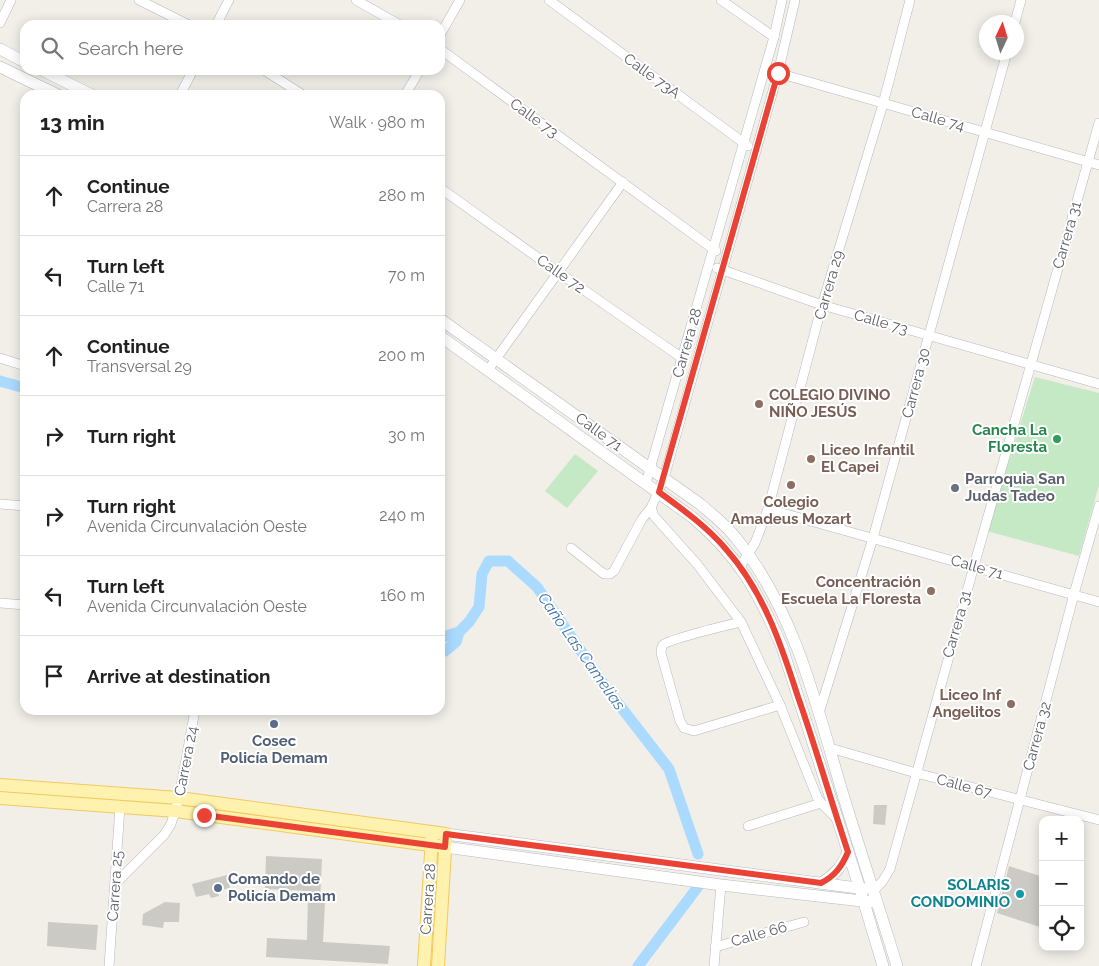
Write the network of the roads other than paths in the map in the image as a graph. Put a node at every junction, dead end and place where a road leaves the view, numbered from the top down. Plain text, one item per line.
1 (11, 0) edge
2 (139, 0) edge
3 (229, 0) edge
4 (356, 0) edge
5 (460, 0) edge
6 (549, 0) edge
7 (721, 0) edge
8 (782, 0) edge
9 (795, 0) edge
10 (910, 0) edge
11 (1021, 0) edge
12 (1017, 15) edge
13 (179, 20) edge
14 (219, 20) edge
15 (391, 20) edge
16 (0, 23) edge
17 (445, 26) edge
18 (774, 37) junction
19 (0, 49) edge
20 (445, 53) edge
21 (20, 59) edge
22 (1005, 60) edge
23 (0, 67) edge
24 (778, 73) junction
25 (52, 75) edge
26 (190, 75) edge
27 (272, 75) edge
28 (417, 75) edge
29 (48, 90) edge
30 (82, 90) edge
31 (183, 90) edge
32 (295, 90) edge
33 (408, 90) edge
34 (883, 104) junction
35 (1099, 124) edge
36 (985, 133) junction
37 (744, 143) junction
38 (756, 150) junction
39 (1088, 162) junction
40 (1099, 165) edge
41 (623, 182) junction
42 (445, 192) edge
43 (713, 250) junction
44 (726, 256) junction
45 (709, 264) junction
46 (722, 270) junction
47 (558, 272) junction
48 (822, 305) junction
49 (445, 323) edge
50 (929, 335) junction
51 (445, 340) edge
52 (0, 358) edge
53 (682, 358) junction
54 (496, 359) junction
55 (20, 364) edge
56 (1030, 365) junction
57 (488, 370) junction
58 (1099, 384) edge
59 (650, 469) junction
60 (664, 478) junction
61 (646, 483) junction
62 (659, 492) junction
63 (0, 504) edge
64 (20, 506) edge
65 (1099, 506) edge
66 (651, 508) junction
67 (768, 509) junction
68 (873, 538) junction
69 (571, 548) dead end
70 (749, 555) junction
71 (974, 566) junction
72 (740, 567) junction
73 (1074, 594) junction
74 (1099, 602) edge
75 (0, 603) edge
76 (20, 605) edge
77 (741, 622) junction
78 (780, 705) junction
79 (819, 713) junction
80 (194, 715) edge
81 (830, 748) junction
82 (916, 773) junction
83 (0, 785) edge
84 (0, 798) edge
85 (179, 798) junction
86 (1020, 800) junction
87 (821, 803) junction
88 (120, 807) junction
89 (176, 811) junction
90 (837, 819) junction
91 (1099, 820) edge
92 (748, 826) dead end
93 (432, 832) junction
94 (446, 834) junction
95 (438, 846) junction
96 (848, 852) junction
97 (821, 883) junction
98 (115, 884) junction
99 (722, 885) junction
100 (860, 889) junction
101 (874, 890) junction
102 (864, 901) junction
103 (878, 902) junction
104 (804, 922) dead end
105 (715, 947) junction
106 (109, 966) edge
107 (424, 966) edge
108 (438, 966) edge
109 (714, 966) edge
110 (883, 966) edge
111 (898, 966) edge
112 (976, 966) edge

1 - 16 street
2 - 13 street
3 - 14 street
4 - 15 street
5 - 17 street
6 - 37 street, Calle 73A
7 - 18 street
8 - 18 street, Carrera 28
9 - 24 street, Carrera 28
10 - 34 street, Carrera 29
11 - 12 street
18 - 37 street, Carrera 28
19 - 21 main road
20 - 41 street, Calle 73
22 - 36 street, Carrera 30
23 - 29 main road
24 - 34 street, Calle 74
24 - 38 street, Carrera 28
25 - 30 main road
26 - 31 street
27 - 32 street
28 - 33 street
34 - 36 street, Calle 74
34 - 48 street, Carrera 29
35 - 39 street, Carrera 31
36 - 39 street, Calle 74
36 - 50 street, Carrera 30
37 - 38 street, Calle 73A
37 - 43 street, Carrera 28
38 - 44 street, Carrera 28
39 - 40 street, Calle 74
39 - 56 street, Carrera 31
41 - 43 street, Calle 73
41 - 47 street
42 - 47 street, Calle 72
43 - 44 street, Calle 73
43 - 45 street, Carrera 28
44 - 46 street, Carrera 28
45 - 46 street, Calle 73
45 - 53 street, Carrera 28
46 - 48 street, Calle 73
46 - 60 street, Carrera 28
47 - 53 street, Calle 72
47 - 54 street
48 - 50 street, Calle 73
48 - 67 street, Carrera 29
49 - 54 main road, Calle 71
50 - 56 street, Calle 73
50 - 68 street, Carrera 30
51 - 57 main road, Calle 71
52 - 55 street
53 - 59 street, Carrera 28
54 - 57 street
54 - 59 main road, Calle 71
56 - 58 street, Calle 73
56 - 71 street, Carrera 31
57 - 61 main road, Calle 71
59 - 60 main road, Calle 71
59 - 61 street, Carrera 28
60 - 62 street, Carrera 28
60 - 70 main road, Calle 71
61 - 62 main road, Calle 71
62 - 66 street, Carrera 28
62 - 72 main road, Calle 71
63 - 64 street
65 - 73 street, Carrera 32
66 - 69 street, Carrera 28
66 - 77 street
67 - 68 street, Calle 71
67 - 70 street, Carrera 29
68 - 71 street, Calle 71
68 - 79 street, Carrera 30
70 - 72 street, Carrera 29
70 - 79 main road, Calle 71
71 - 73 street, Calle 71
71 - 82 street, Carrera 31
72 - 90 main road, Calle 71
73 - 74 street, Calle 71
73 - 86 street, Carrera 32
75 - 76 street
77 - 78 street
77 - 78 street
78 - 87 street
79 - 81 main road, Calle 71
80 - 85 street, Carrera 24
81 - 82 street, Calle 67
81 - 101 main road, Calle 71
82 - 86 street, Calle 67
82 - 101 street, Carrera 31
83 - 85 main road
84 - 88 main road
85 - 89 street, Carrera 24
85 - 93 main road
86 - 91 street, Calle 67
86 - 112 street, Carrera 32
87 - 90 street
87 - 92 street
88 - 89 main road
88 - 98 street, Carrera 25
89 - 95 main road
89 - 98 street, Carrera 24
90 - 96 main road, Calle 71
93 - 94 main road
93 - 95 main road, Carrera 28
94 - 95 main road, Carrera 28
94 - 97 main road
95 - 99 main road
95 - 107 main road, Carrera 28
95 - 108 main road, Carrera 28
96 - 97 main road
96 - 100 main road, Calle 71
97 - 100 main road
98 - 106 street, Carrera 25
99 - 102 main road
99 - 105 street
100 - 101 main road
100 - 102 main road, Calle 71
101 - 103 main road, Calle 71
102 - 103 main road
102 - 110 main road, Calle 71
103 - 111 main road, Calle 71
104 - 105 street, Calle 66
105 - 109 street

